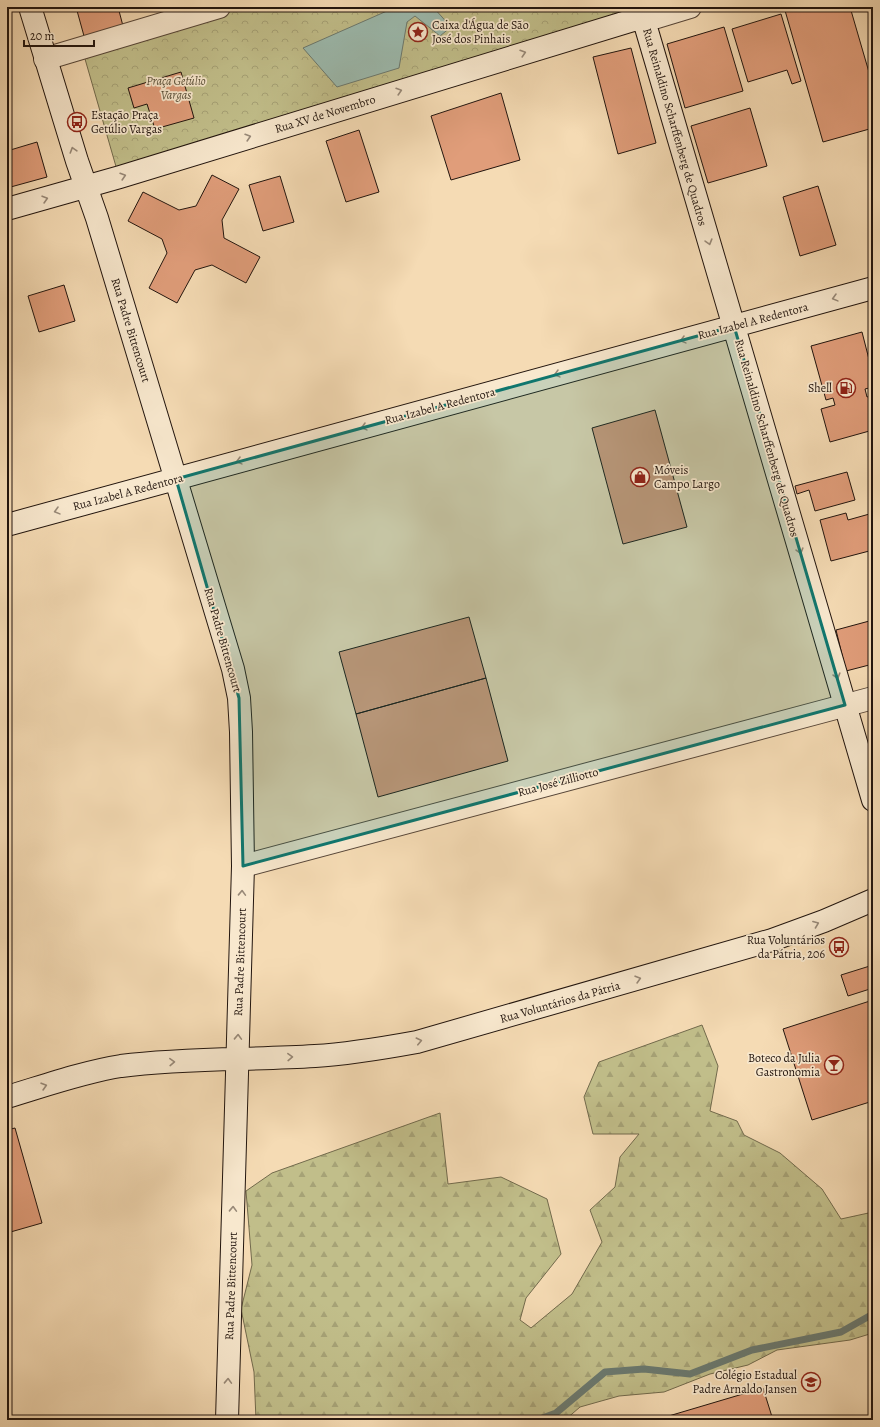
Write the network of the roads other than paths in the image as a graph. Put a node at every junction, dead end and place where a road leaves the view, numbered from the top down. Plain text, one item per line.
1 (30, 7) edge
2 (219, 7) edge
3 (690, 7) edge
4 (647, 14) edge
5 (45, 59) junction
6 (86, 187) junction
7 (7, 209) edge
8 (873, 288) edge
9 (734, 326) junction
10 (176, 479) junction
11 (7, 525) edge
12 (873, 698) edge
13 (845, 705) junction
14 (873, 800) edge
15 (243, 866) junction
16 (873, 900) edge
17 (237, 1060) junction
18 (7, 1097) edge
19 (227, 1420) edge

1 - 5 main road, Rua Padre Bittencourt
2 - 5 main road
3 - 4 main road, Rua XV de Novembro
6 -> 4 main road, Rua XV de Novembro
4 -> 9 main road, Rua Reinaldino Scharffenberg de Quadros
6 -> 5 main road, Rua Padre Bittencourt
7 -> 6 main road, Rua XV de Novembro
6 - 10 main road, Rua Padre Bittencourt
8 -> 9 main road, Rua Izabel A Redentora
9 -> 10 main road, Rua Izabel A Redentora
9 -> 13 main road, Rua Reinaldino Scharffenberg de Quadros
10 -> 11 main road, Rua Izabel A Redentora
10 - 15 main road, Rua Padre Bittencourt
12 - 13 main road, Rua José Zilliotto
13 - 14 main road, Rua Reinaldino Scharffenberg de Quadros
13 - 15 main road, Rua José Zilliotto
17 -> 15 main road, Rua Padre Bittencourt
17 -> 16 main road, Rua Voluntários da Pátria
18 -> 17 main road, Rua Voluntários da Pátria
19 -> 17 main road, Rua Padre Bittencourt

